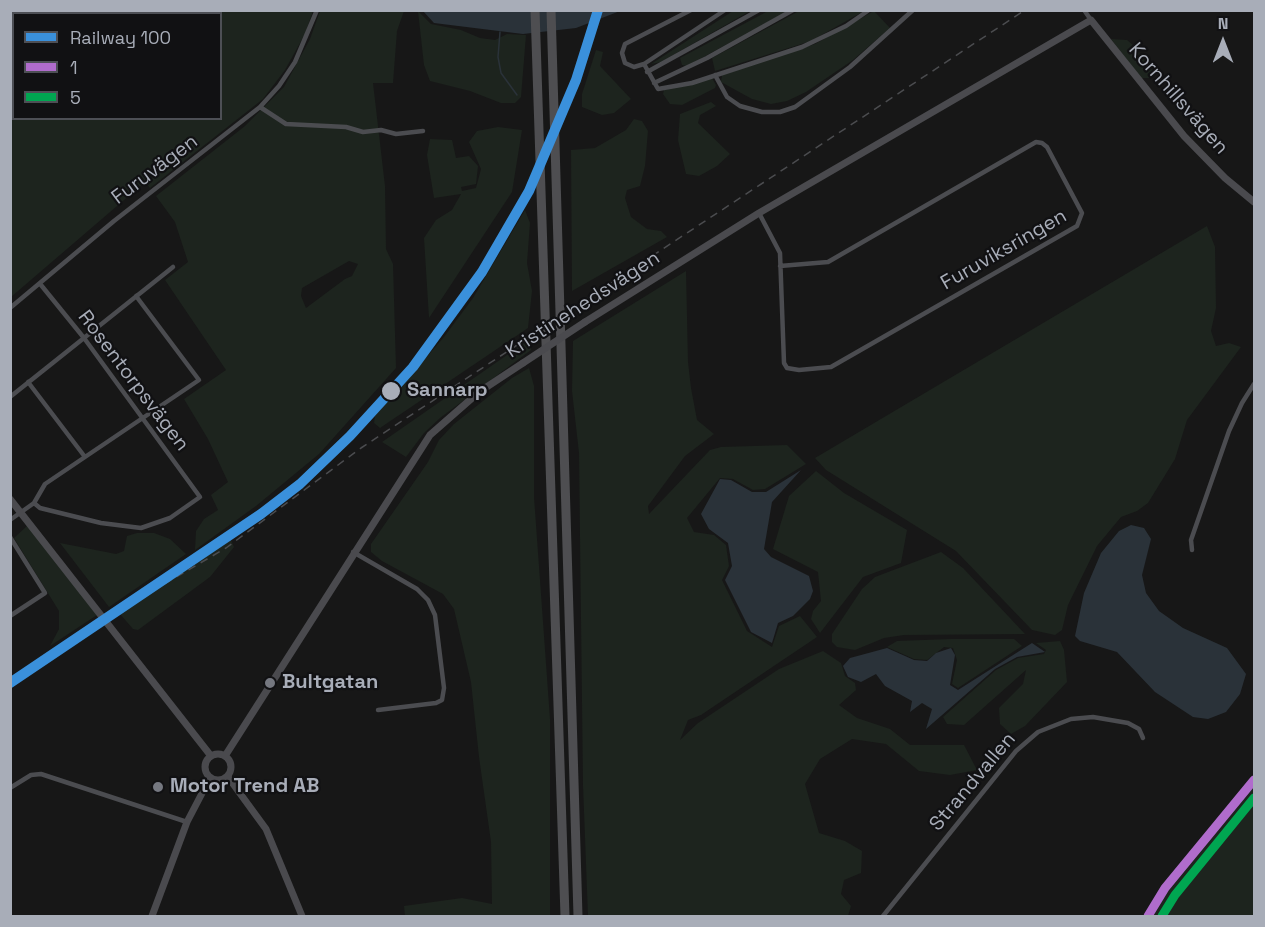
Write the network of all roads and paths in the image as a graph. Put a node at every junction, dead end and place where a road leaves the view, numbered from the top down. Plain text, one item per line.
1 (317, 10) edge
2 (535, 10) edge
3 (551, 10) edge
4 (691, 10) edge
5 (725, 10) edge
6 (759, 10) edge
7 (793, 10) edge
8 (869, 10) edge
9 (913, 10) edge
10 (1084, 10) edge
11 (1091, 20) junction
12 (644, 64) junction
13 (648, 72) junction
14 (715, 75) junction
15 (654, 83) junction
16 (260, 107) junction
17 (423, 131) dead end
18 (1254, 202) edge
19 (759, 213) junction
20 (780, 266) junction
21 (173, 267) dead end
22 (41, 285) junction
23 (136, 296) junction
24 (10, 308) edge
25 (84, 338) junction
26 (28, 382) junction
27 (1254, 384) edge
28 (10, 397) edge
29 (143, 418) junction
30 (85, 457) junction
31 (10, 499) edge
32 (34, 503) junction
33 (22, 513) junction
34 (10, 520) edge
35 (10, 537) edge
36 (1192, 550) dead end
37 (353, 552) junction
38 (10, 616) edge
39 (378, 710) dead end
40 (1143, 738) dead end
41 (211, 756) junction
42 (225, 756) junction
43 (228, 777) junction
44 (210, 778) junction
45 (10, 788) edge
46 (187, 822) junction
47 (152, 916) edge
48 (302, 916) edge
49 (565, 916) edge
50 (578, 916) edge
51 (883, 916) edge

1 - 16 street, Furuvägen
2 - 49 highway
3 - 50 highway
4 - 12 street
5 - 12 street
6 - 13 street
7 - 15 street
8 - 14 street
9 - 14 street
10 - 11 street, Kornhillsvägen
11 - 18 street, Kornhillsvägen
11 - 19 street, Kristinehedsvägen
12 - 13 street
13 - 15 street
14 - 15 street
16 - 17 street
16 - 22 street, Furuvägen
19 - 20 street, Furuviksringen
19 - 37 street, Kristinehedsvägen, bridge
20 - 20 street, Furuviksringen
21 - 23 street
22 - 24 street, Furuvägen
22 - 25 street, Rosentorpsvägen
23 - 25 street
23 - 29 street
25 - 26 street
25 - 29 street, Rosentorpsvägen
26 - 28 street
26 - 30 street
27 - 36 street
29 - 30 street
29 - 32 street, Rosentorpsvägen
30 - 32 street
31 - 33 street
32 - 33 street
33 - 34 street
33 - 41 street
35 - 38 street
37 - 39 street
37 - 42 street, Kristinehedsvägen
40 - 51 street, Strandvallen
41 - 42 street
41 - 44 street
42 - 43 street
43 - 44 street
43 - 48 street
44 - 46 street
45 - 46 street
46 - 47 street

